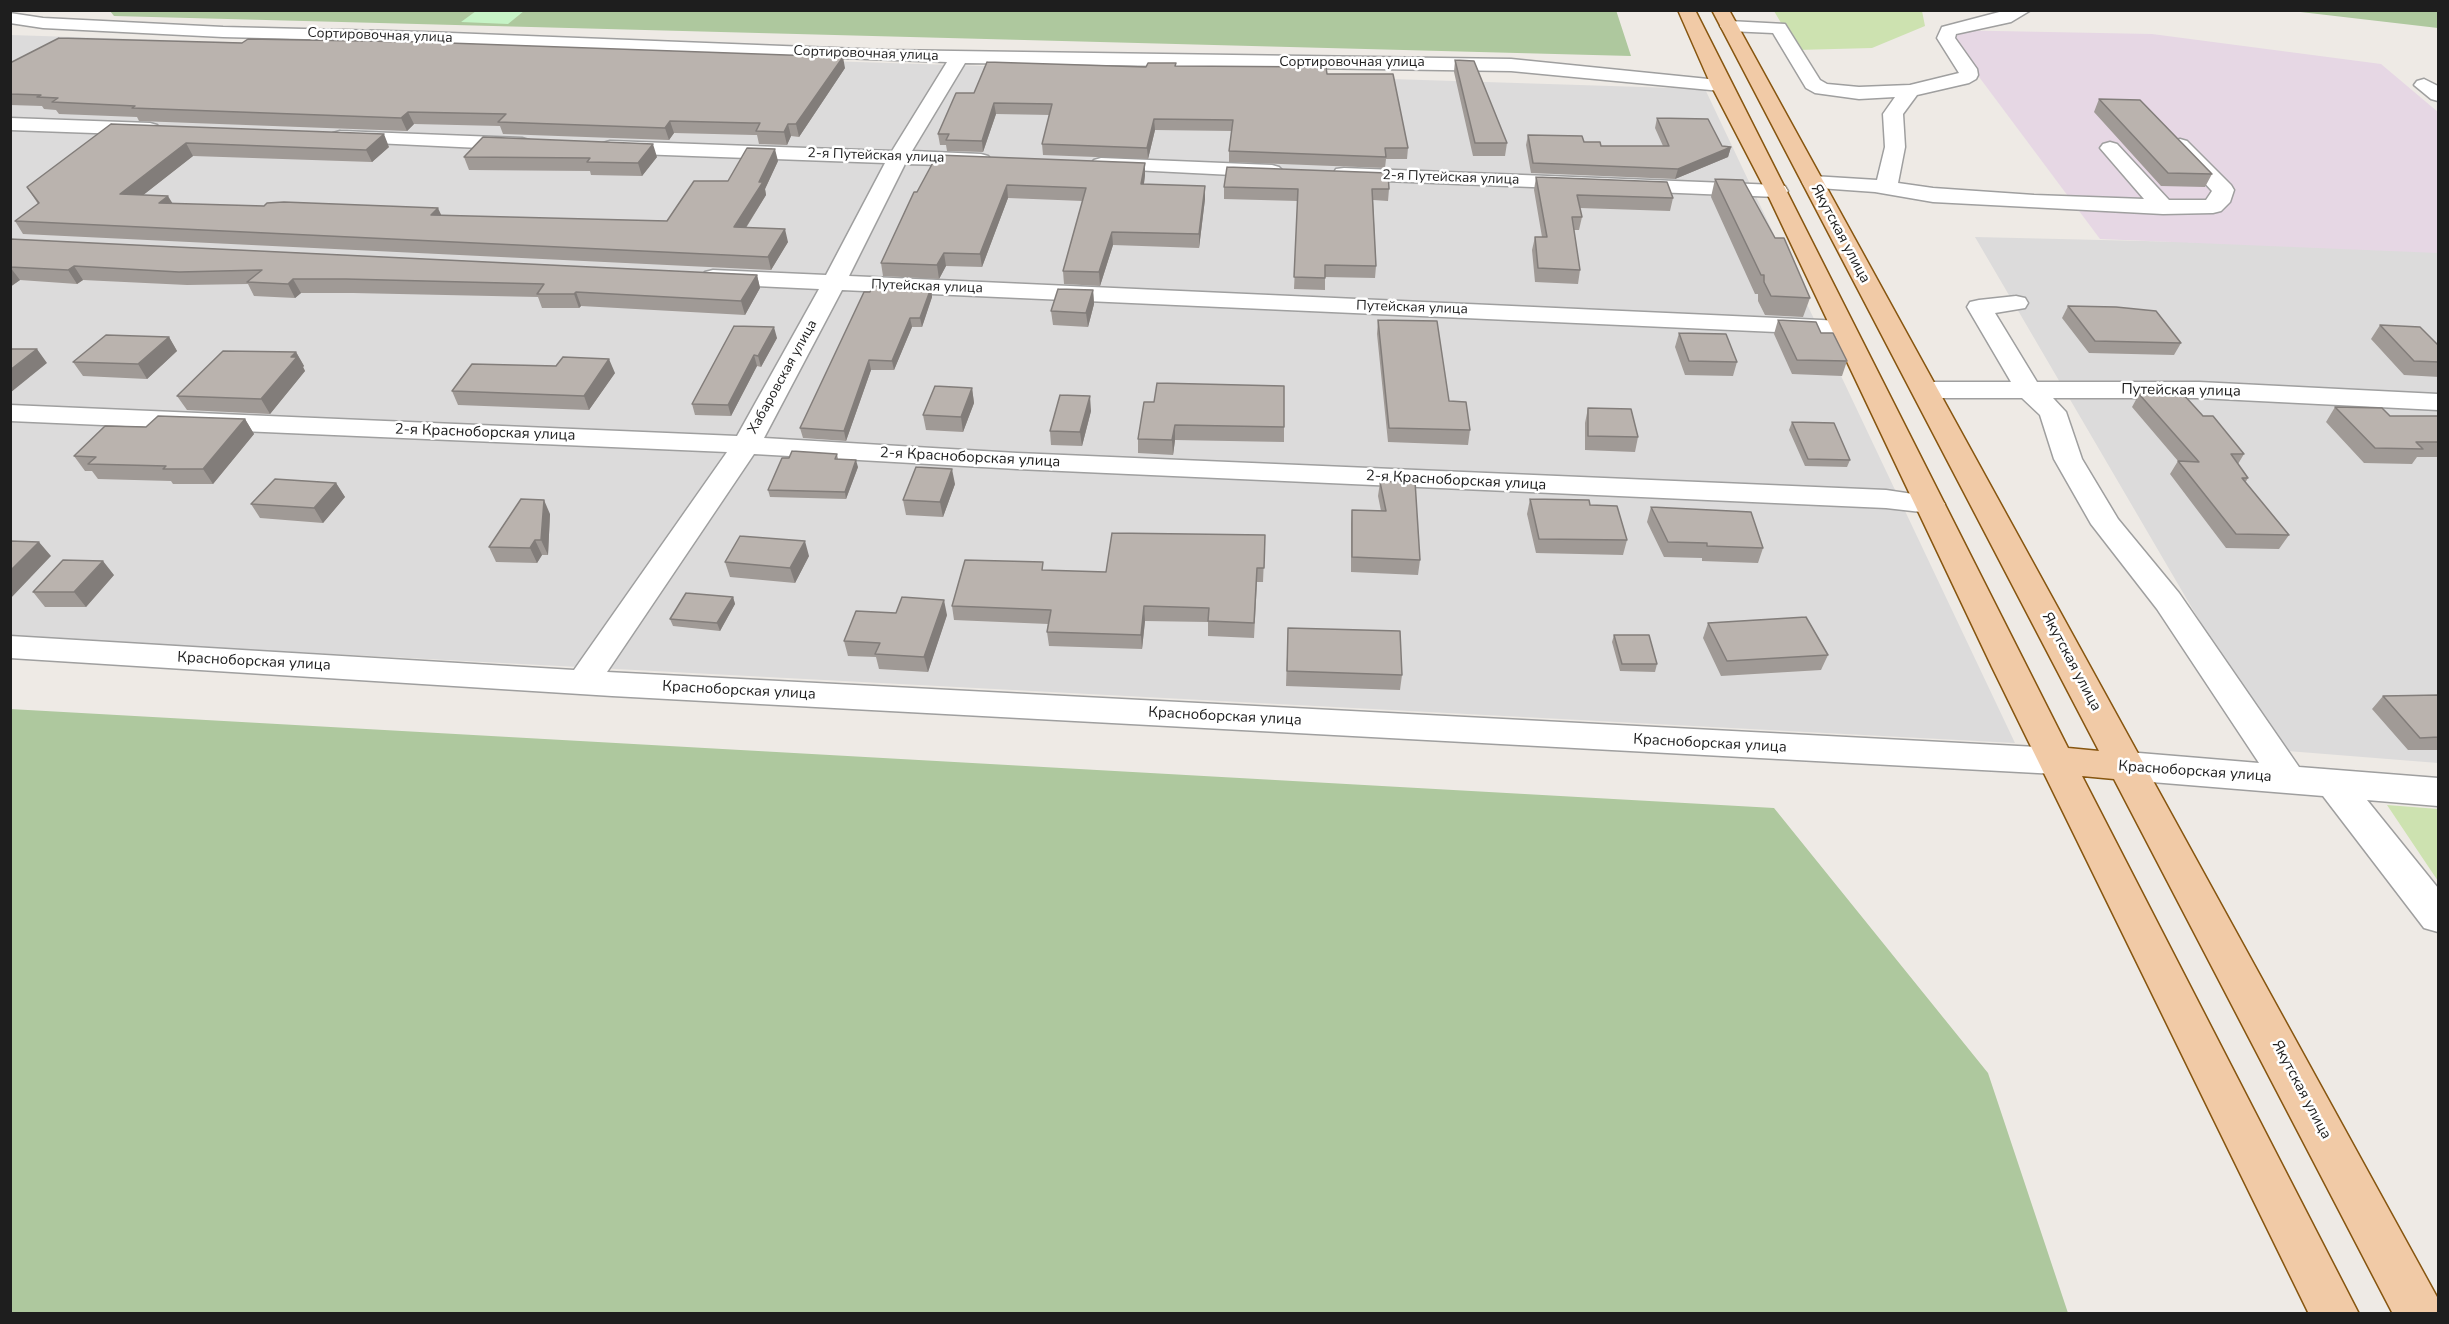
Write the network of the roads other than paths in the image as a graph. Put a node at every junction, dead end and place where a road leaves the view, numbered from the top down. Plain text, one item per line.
1 (1686, 10) edge
2 (1768, 10) edge
3 (2023, 10) edge
4 (10, 18) edge
5 (1724, 18) edge
6 (44, 23) junction
7 (1779, 28) junction
8 (19, 36) dead end
9 (959, 58) junction
10 (1721, 85) junction
11 (1838, 91) junction
12 (1910, 91) junction
13 (1893, 114) junction
14 (10, 124) edge
15 (165, 130) edge
16 (319, 136) edge
17 (545, 145) edge
18 (2180, 145) edge
19 (592, 147) edge
20 (2110, 148) dead end
21 (898, 157) junction
22 (1006, 161) edge
23 (1078, 164) edge
24 (1293, 172) edge
25 (1329, 173) edge
26 (1812, 182) junction
27 (1886, 187) junction
28 (1777, 191) junction
29 (2163, 207) junction
30 (691, 276) edge
31 (834, 283) junction
32 (2016, 303) dead end
33 (1843, 328) junction
34 (1924, 390) junction
35 (2029, 390) junction
36 (2439, 402) edge
37 (10, 413) edge
38 (746, 445) junction
39 (1930, 504) junction
40 (10, 648) edge
41 (583, 682) junction
42 (2056, 761) junction
43 (2127, 766) junction
44 (2288, 779) junction
45 (2332, 782) junction
46 (2439, 792) edge
47 (2439, 916) edge
48 (2336, 1314) edge
49 (2420, 1314) edge

1 - 10 main road
2 - 7 street
3 - 12 street
4 - 6 street, Сортировочная улица
5 - 7 street
5 - 26 main road, Якутская улица
6 - 8 street
6 - 9 street, Сортировочная улица
7 - 11 street
9 - 10 street, Сортировочная улица
9 - 21 street, Хабаровская улица
10 - 28 main road
11 - 12 street
11 - 13 street
12 - 13 street
13 - 27 street
14 - 15 street
16 - 17 street
18 - 29 street
19 - 21 street, 2-я Путейская улица
20 - 29 street
21 - 22 street, 2-я Путейская улица
21 - 31 street, Хабаровская улица
23 - 24 street
25 - 28 street, 2-я Путейская улица
26 - 27 street
26 - 34 main road, Якутская улица
27 - 29 street
28 - 33 main road
30 - 31 street, Путейская улица
31 - 33 street, Путейская улица
31 - 38 street, Хабаровская улица
32 - 35 street
33 - 39 main road
34 - 35 street, Путейская улица
34 - 43 main road, Якутская улица
35 - 36 street, Путейская улица
35 - 44 street
37 - 38 street, 2-я Красноборская улица
38 - 39 street, 2-я Красноборская улица
38 - 41 street, Хабаровская улица
39 - 42 main road
40 - 41 street, Красноборская улица
41 - 42 street, Красноборская улица
42 - 43 main road, Красноборская улица
42 - 48 main road
43 - 44 street, Красноборская улица
43 - 49 main road, Якутская улица
44 - 45 street, Красноборская улица
45 - 46 street, Красноборская улица
45 - 47 street

